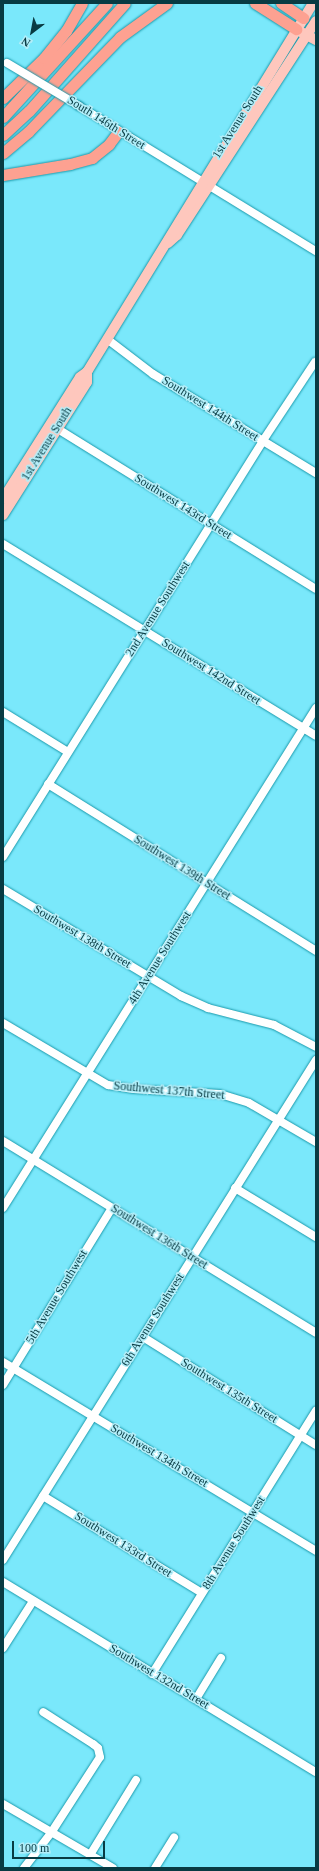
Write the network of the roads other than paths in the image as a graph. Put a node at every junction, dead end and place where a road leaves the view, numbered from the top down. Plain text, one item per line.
1 (82, 3) edge
2 (107, 3) edge
3 (125, 3) edge
4 (167, 3) edge
5 (255, 3) edge
6 (281, 3) edge
7 (313, 3) edge
8 (303, 18) junction
9 (315, 24) edge
10 (296, 29) junction
11 (312, 38) edge
12 (4, 62) edge
13 (3, 98) edge
14 (3, 116) edge
15 (118, 132) junction
16 (3, 136) edge
17 (3, 153) edge
18 (3, 175) edge
19 (205, 184) junction
20 (316, 251) edge
21 (107, 339) junction
22 (315, 362) dead end
23 (53, 426) junction
24 (262, 442) junction
25 (316, 473) edge
26 (3, 499) edge
27 (3, 515) edge
28 (211, 524) junction
29 (3, 544) edge
30 (316, 589) edge
31 (145, 631) junction
32 (316, 708) edge
33 (3, 712) edge
34 (303, 729) junction
35 (316, 736) edge
36 (68, 752) junction
37 (48, 784) junction
38 (3, 857) edge
39 (206, 884) junction
40 (3, 889) edge
41 (316, 951) edge
42 (149, 977) junction
43 (3, 1022) edge
44 (316, 1047) edge
45 (316, 1060) edge
46 (87, 1073) junction
47 (278, 1119) junction
48 (3, 1141) edge
49 (316, 1142) edge
50 (33, 1160) junction
51 (235, 1188) junction
52 (3, 1208) edge
53 (112, 1208) junction
54 (316, 1237) edge
55 (193, 1258) junction
56 (316, 1333) edge
57 (142, 1337) junction
58 (3, 1362) edge
59 (14, 1368) junction
60 (3, 1385) edge
61 (316, 1411) edge
62 (93, 1416) junction
63 (301, 1436) junction
64 (316, 1445) edge
65 (43, 1496) junction
66 (253, 1513) junction
67 (316, 1551) edge
68 (3, 1560) edge
69 (3, 1582) edge
70 (202, 1593) junction
71 (33, 1601) junction
72 (3, 1648) edge
73 (221, 1658) dead end
74 (152, 1674) junction
75 (196, 1699) junction
76 (43, 1712) dead end
77 (316, 1772) edge
78 (136, 1780) dead end
79 (3, 1804) edge
80 (52, 1833) junction
81 (174, 1837) dead end
82 (90, 1855) junction
83 (98, 1860) junction
84 (24, 1868) edge
85 (93, 1868) edge
86 (113, 1868) edge
87 (155, 1868) edge

1 - 13 highway
2 - 14 highway
3 - 16 highway
4 - 17 highway
5 - 10 highway
6 - 8 highway
7 - 8 main road, 1st Avenue South
8 - 9 main road
8 - 10 main road, 1st Avenue South
9 - 11 main road, 1st Avenue South
10 - 11 main road
10 - 19 main road, 1st Avenue South
11 - 19 main road, 1st Avenue South
12 - 15 street, South 146th Street, bridge
15 - 18 highway
15 - 19 street, South 146th Street
19 - 20 street, South 146th Street
19 - 21 main road, 1st Avenue South
21 - 23 main road, 1st Avenue South
21 - 24 street, Southwest 144th Street
22 - 24 street, 2nd Avenue Southwest
23 - 26 main road, 1st Avenue South
23 - 27 main road, 1st Avenue South
23 - 28 street, Southwest 143rd Street
24 - 25 street, Southwest 144th Street
24 - 28 street, 2nd Avenue Southwest
28 - 30 street, Southwest 143rd Street
28 - 31 street, 2nd Avenue Southwest
29 - 31 street, Southwest 142nd Street
31 - 34 street, Southwest 142nd Street
31 - 36 street, 2nd Avenue Southwest
32 - 34 street, 4th Avenue Southwest
33 - 36 street
34 - 35 street, Southwest 142nd Street
34 - 39 street, 4th Avenue Southwest
36 - 37 street, 2nd Avenue Southwest
37 - 38 street, 2nd Avenue Southwest
37 - 39 street, Southwest 139th Street
39 - 41 street, Southwest 139th Street
39 - 42 street, 4th Avenue Southwest
40 - 42 street, Southwest 138th Street
42 - 44 street, Southwest 138th Street
42 - 46 street, 4th Avenue Southwest
43 - 46 street, Southwest 137th Street
45 - 47 street, 6th Avenue Southwest
46 - 47 street, Southwest 137th Street
46 - 50 street, 4th Avenue Southwest
47 - 49 street, Southwest 137th Street
47 - 51 street, 6th Avenue Southwest
48 - 50 street, Southwest 136th Street
50 - 52 street, 4th Avenue Southwest
50 - 53 street, Southwest 136th Street
51 - 54 street
51 - 55 street, 6th Avenue Southwest
53 - 55 street, Southwest 136th Street
53 - 59 street, 5th Avenue Southwest
55 - 56 street, Southwest 136th Street
55 - 57 street, 6th Avenue Southwest
57 - 62 street, 6th Avenue Southwest
57 - 63 street, Southwest 135th Street
58 - 59 street, Southwest 134th Street
59 - 60 street, 5th Avenue Southwest
59 - 62 street, Southwest 134th Street
61 - 63 street, 8th Avenue Southwest
62 - 65 street, 6th Avenue Southwest
62 - 66 street, Southwest 134th Street
63 - 64 street, Southwest 135th Street
63 - 66 street, 8th Avenue Southwest
65 - 68 street, 6th Avenue Southwest
65 - 70 street, Southwest 133rd Street
66 - 67 street, Southwest 134th Street
66 - 70 street, 8th Avenue Southwest
69 - 71 street, Southwest 132nd Street
70 - 74 street, 8th Avenue Southwest
71 - 72 street
71 - 74 street, Southwest 132nd Street
73 - 75 street
74 - 75 street, Southwest 132nd Street
75 - 77 street, Southwest 132nd Street
76 - 80 street
78 - 82 street
79 - 80 street
80 - 82 street
80 - 84 street
81 - 87 street
82 - 83 street
83 - 85 street
83 - 86 street

